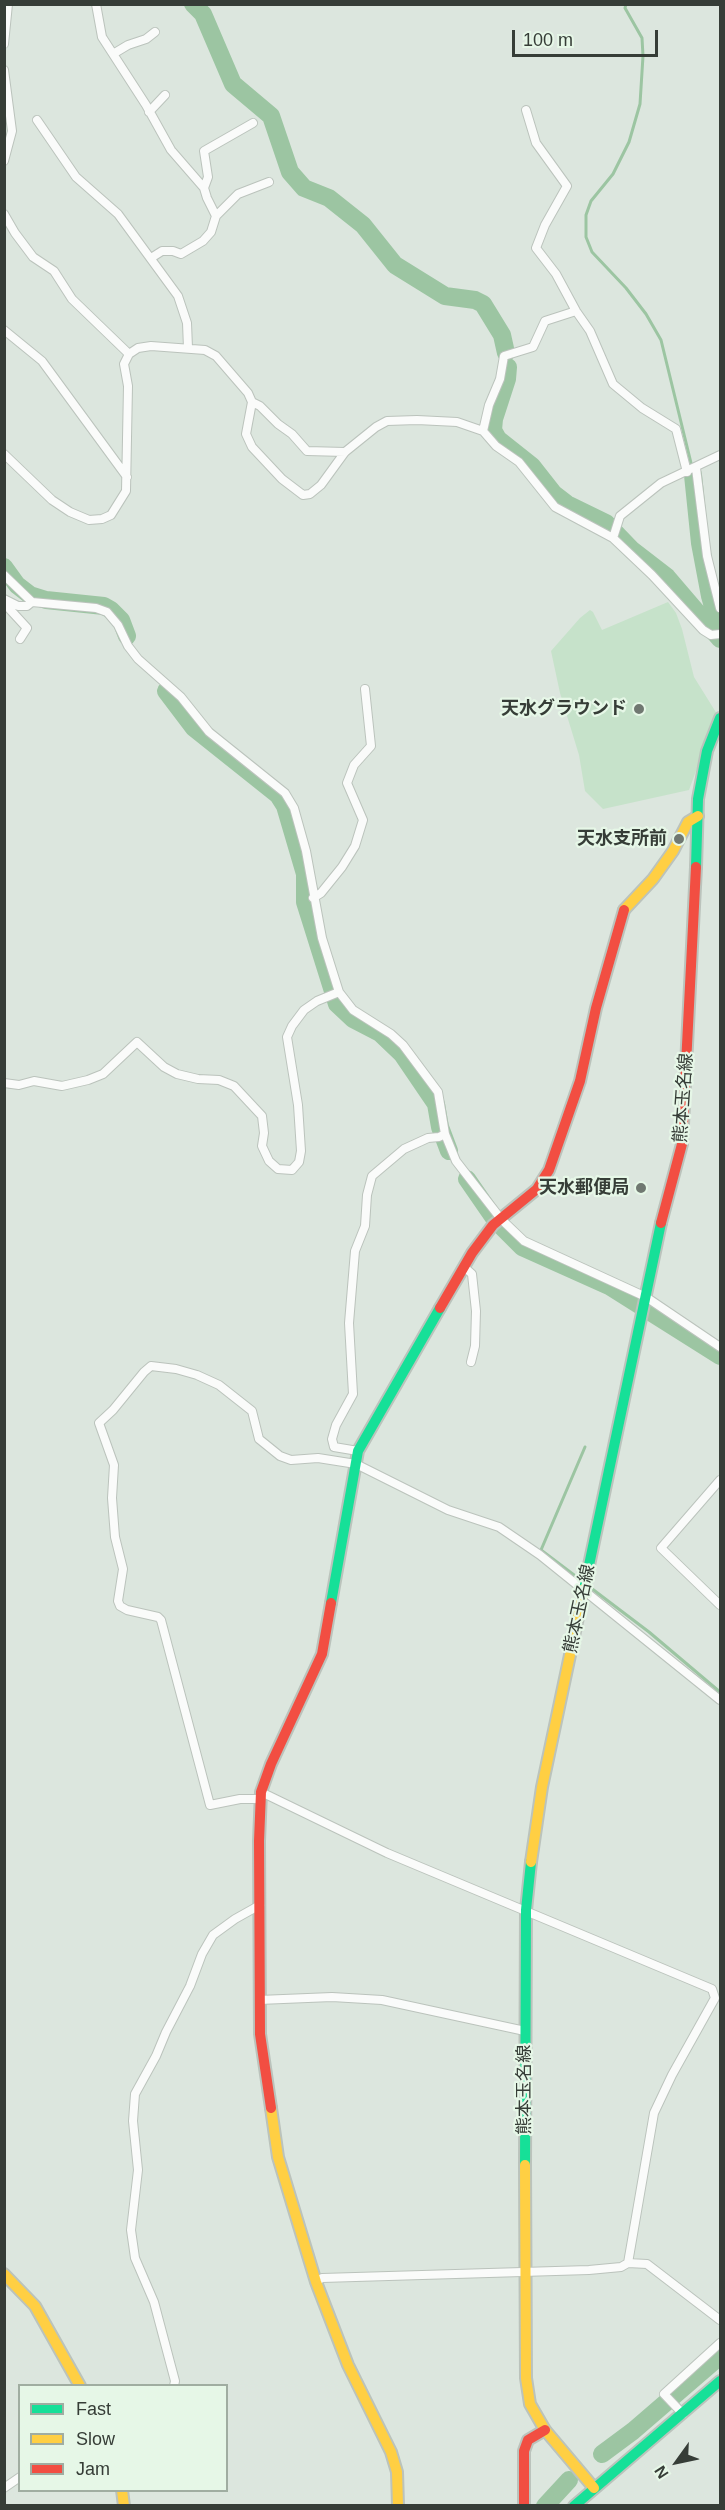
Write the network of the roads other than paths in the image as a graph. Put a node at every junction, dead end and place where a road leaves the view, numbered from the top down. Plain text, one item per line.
1 (8, 4) edge
2 (96, 4) edge
3 (155, 32) dead end
4 (4, 44) edge
5 (113, 54) junction
6 (4, 70) edge
7 (165, 95) dead end
8 (525, 110) dead end
9 (149, 112) junction
10 (37, 120) dead end
11 (253, 123) dead end
12 (4, 161) edge
13 (269, 182) dead end
14 (204, 188) junction
15 (4, 214) edge
16 (216, 216) junction
17 (151, 258) junction
18 (576, 311) junction
19 (4, 330) edge
20 (188, 348) junction
21 (129, 354) junction
22 (252, 402) junction
23 (483, 431) junction
24 (345, 452) junction
25 (4, 454) edge
26 (720, 455) edge
27 (696, 468) junction
28 (687, 472) junction
29 (127, 477) junction
30 (614, 533) junction
31 (4, 575) edge
32 (4, 601) edge
33 (32, 602) junction
34 (720, 608) edge
35 (720, 634) edge
36 (20, 639) dead end
37 (365, 689) dead end
38 (720, 718) edge
39 (698, 816) junction
40 (313, 897) junction
41 (338, 993) junction
42 (4, 1083) edge
43 (444, 1134) junction
44 (498, 1222) junction
45 (464, 1267) junction
46 (645, 1300) junction
47 (720, 1347) edge
48 (471, 1362) dead end
49 (358, 1451) junction
50 (356, 1464) junction
51 (720, 1480) edge
52 (583, 1591) junction
53 (720, 1605) edge
54 (720, 1700) edge
55 (261, 1796) junction
56 (260, 1905) junction
57 (526, 1910) junction
58 (259, 2000) junction
59 (525, 2031) junction
60 (628, 2263) junction
61 (524, 2273) junction
62 (4, 2274) edge
63 (316, 2282) junction
64 (720, 2320) edge
65 (720, 2343) edge
66 (720, 2381) edge
67 (79, 2384) edge
68 (174, 2384) edge
69 (682, 2414) junction
70 (545, 2430) junction
71 (18, 2478) edge
72 (4, 2488) edge
73 (594, 2488) junction
74 (398, 2505) edge
75 (524, 2505) edge
76 (574, 2505) edge

1 - 4 street
2 - 5 street
3 - 5 street
5 - 9 street
6 - 12 street
7 - 9 street
8 - 18 street
9 - 14 street
10 - 17 street
11 - 14 street
13 - 16 street
14 - 16 street
15 - 21 street
16 - 17 street
17 - 20 street
18 - 23 street
18 - 28 street
19 - 29 street
20 - 21 street
20 - 22 street
21 - 29 street
22 - 24 street
22 - 24 street
23 - 24 street
23 - 30 street
25 - 29 street
26 - 27 street
27 - 28 street
27 - 34 street
28 - 30 street
30 - 35 street
31 - 33 street
32 - 33 street
32 - 36 street
33 - 40 street
37 - 40 street
38 - 39 main road, 熊本玉名線
39 - 44 main road
39 - 46 main road, 熊本玉名線
40 - 41 street
41 - 42 street
41 - 43 street
43 - 44 street
43 - 49 street
44 - 45 main road
44 - 46 street
45 - 48 street
45 - 49 main road
46 - 47 street
46 - 52 main road, 熊本玉名線
49 - 50 main road
50 - 52 street
50 - 55 main road
50 - 55 street
51 - 53 street
52 - 54 street
52 - 57 main road, 熊本玉名線
55 - 56 main road
55 - 57 street
56 - 58 main road
56 - 68 street
57 - 59 main road, 熊本玉名線
57 - 60 street
58 - 59 street
58 - 63 main road
59 - 61 main road, 熊本玉名線
60 - 61 street
60 - 64 street
61 - 63 street
61 - 70 main road, 熊本玉名線
62 - 67 main road
63 - 74 main road
65 - 69 street
66 - 69 main road
69 - 73 main road
70 - 73 main road, 熊本玉名線
70 - 75 main road
71 - 72 street
73 - 76 main road

